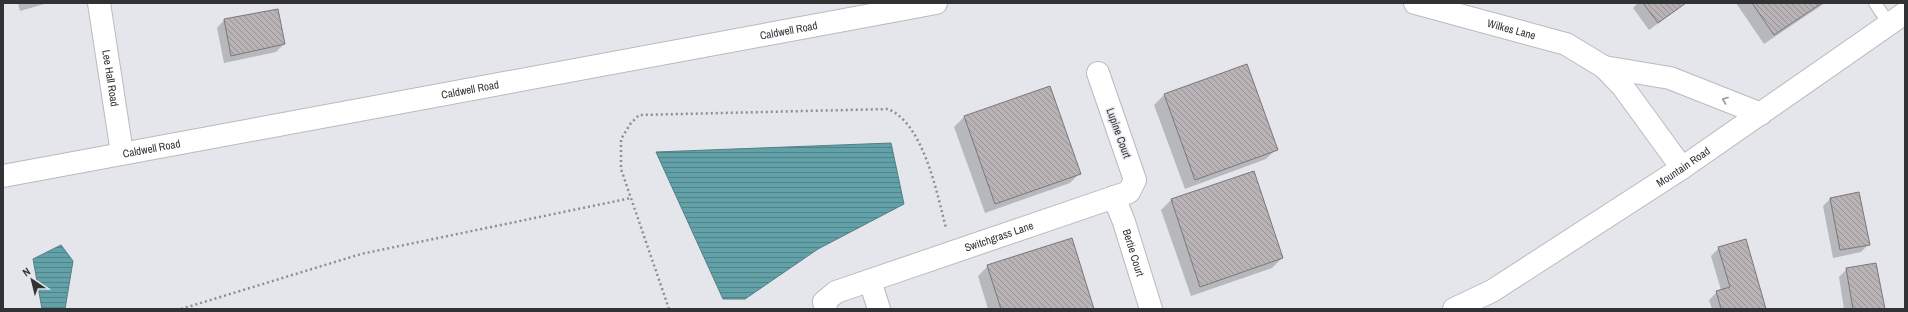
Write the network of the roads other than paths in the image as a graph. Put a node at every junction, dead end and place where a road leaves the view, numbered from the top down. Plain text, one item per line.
1 (99, 3) edge
2 (936, 3) edge
3 (1415, 3) edge
4 (1875, 3) edge
5 (1897, 19) edge
6 (1604, 67) junction
7 (1098, 73) dead end
8 (1761, 114) junction
9 (122, 153) junction
10 (1682, 168) junction
11 (3, 176) edge
12 (1121, 195) junction
13 (870, 281) junction
14 (826, 309) edge
15 (879, 309) edge
16 (1151, 309) edge
17 (1454, 309) edge

1 - 9 street, Lee Hall Road
2 - 9 street, Caldwell Road
3 - 6 street, Wilkes Lane
4 - 5 lane
5 - 8 street, Mountain Road
8 -> 6 street, Wilkes Lane
6 - 10 street, Wilkes Lane
7 - 12 street, Lupine Court
8 - 10 street, Mountain Road
9 - 11 street, Caldwell Road
10 - 17 street, Mountain Road
12 - 13 street, Switchgrass Lane
12 - 16 street, Bertie Court
13 - 14 street, Switchgrass Lane
13 - 15 street

